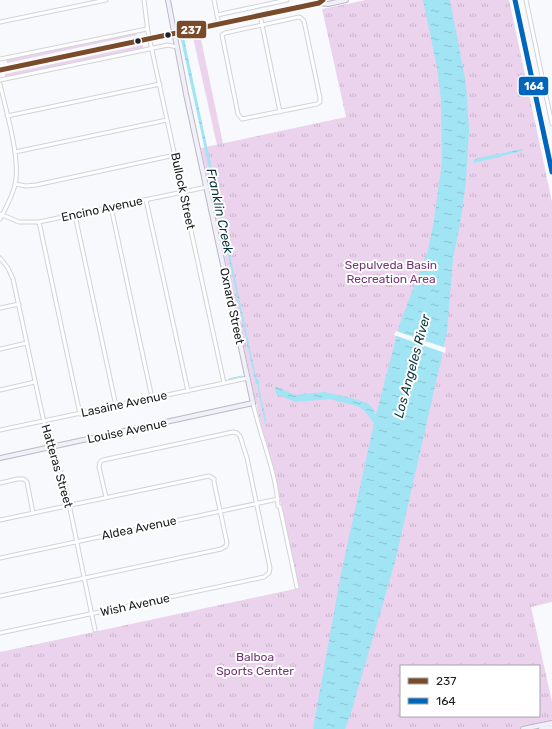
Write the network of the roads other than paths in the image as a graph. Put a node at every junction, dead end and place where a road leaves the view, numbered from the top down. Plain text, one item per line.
1 (106, 0) edge
2 (144, 0) edge
3 (168, 0) edge
4 (214, 0) edge
5 (287, 0) edge
6 (346, 0) edge
7 (515, 0) edge
8 (526, 0) edge
9 (320, 1) edge
10 (217, 15) junction
11 (260, 15) junction
12 (0, 22) edge
13 (219, 24) junction
14 (262, 25) junction
15 (147, 29) junction
16 (174, 34) junction
17 (149, 39) junction
18 (177, 47) junction
19 (152, 48) junction
20 (0, 60) edge
21 (0, 70) edge
22 (0, 80) edge
23 (0, 84) edge
24 (160, 84) junction
25 (280, 112) junction
26 (7, 116) junction
27 (167, 120) junction
28 (552, 124) edge
29 (552, 145) edge
30 (546, 146) junction
31 (15, 152) junction
32 (175, 156) junction
33 (552, 172) edge
34 (15, 184) junction
35 (207, 187) junction
36 (183, 192) junction
37 (146, 200) junction
38 (111, 207) junction
39 (75, 214) junction
40 (1, 215) edge
41 (0, 219) edge
42 (39, 222) junction
43 (0, 258) edge
44 (19, 304) junction
45 (0, 308) edge
46 (27, 343) junction
47 (0, 349) edge
48 (248, 378) junction
49 (36, 382) junction
50 (224, 383) junction
51 (0, 390) edge
52 (188, 391) junction
53 (152, 398) junction
54 (253, 404) junction
55 (116, 406) junction
56 (80, 414) junction
57 (44, 421) junction
58 (0, 430) edge
59 (50, 447) junction
60 (0, 458) edge
61 (0, 483) edge
62 (106, 498) junction
63 (278, 498) junction
64 (256, 503) junction
65 (69, 505) junction
66 (220, 511) junction
67 (33, 513) junction
68 (0, 520) edge
69 (77, 542) junction
70 (0, 558) edge
71 (84, 578) junction
72 (297, 588) dead end
73 (0, 596) edge
74 (92, 614) junction
75 (95, 630) dead end
76 (0, 634) edge
77 (552, 723) edge
78 (552, 726) edge
79 (523, 729) edge
80 (540, 729) edge

1 - 12 street
2 - 15 street, Bullock Street
3 - 16 main road, Oxnard Street
4 - 10 street
5 - 10 street
6 - 9 main road
7 - 30 main road
8 - 28 street
9 - 11 main road
10 - 13 street
11 - 13 main road
11 - 14 street
13 - 16 main road
14 - 25 street
14 - 25 street
14 - 25 street
15 - 17 street, Bullock Street
15 - 20 street
16 - 17 main road
16 - 18 main road, Oxnard Street
17 - 19 street, Bullock Street
17 - 21 main road
18 - 19 street
18 - 35 main road, Oxnard Street
19 - 22 street
19 - 24 street, Bullock Street
23 - 26 street
24 - 26 street
24 - 27 street, Bullock Street
26 - 31 street
27 - 31 street
27 - 32 street, Bullock Street
29 - 30 street
30 - 33 main road
31 - 34 street
32 - 34 street
32 - 36 street, Bullock Street
34 - 40 street
35 - 36 street, Encino Avenue
35 - 48 main road, Oxnard Street
36 - 37 street, Encino Avenue
36 - 50 street, Bullock Street
37 - 38 street, Encino Avenue
37 - 52 street
38 - 39 street, Encino Avenue
38 - 53 street
39 - 42 street, Encino Avenue
39 - 55 street
40 - 41 street
40 - 42 street, Encino Avenue
42 - 56 street
43 - 44 street, Hatteras Street
44 - 45 street
44 - 46 street, Hatteras Street
46 - 47 street
46 - 49 street, Hatteras Street
48 - 50 street, Lasaine Avenue
48 - 54 main road, Oxnard Street
49 - 51 street
49 - 57 street, Hatteras Street
50 - 52 street, Lasaine Avenue
52 - 53 street, Lasaine Avenue
53 - 55 street, Lasaine Avenue
54 - 59 main road, Louise Avenue
54 - 63 street, Oxnard Street
55 - 56 street, Lasaine Avenue
56 - 57 street, Lasaine Avenue
57 - 58 street, Lasaine Avenue
57 - 59 street, Hatteras Street
59 - 60 main road, Louise Avenue
59 - 65 street, Hatteras Street
61 - 67 street
62 - 64 street
62 - 65 street
62 - 66 street
63 - 64 street, Aldea Avenue
63 - 72 street, Oxnard Street
64 - 66 street, Aldea Avenue
64 - 74 street, Wish Avenue
65 - 67 street
65 - 69 street, Hatteras Street
66 - 69 street, Aldea Avenue
66 - 71 street
67 - 68 street
69 - 70 street, Aldea Avenue
69 - 71 street, Hatteras Street
71 - 73 street
71 - 74 street, Hatteras Street
74 - 75 street, Hatteras Street
74 - 76 street, Wish Avenue
77 - 79 main road
78 - 80 main road

